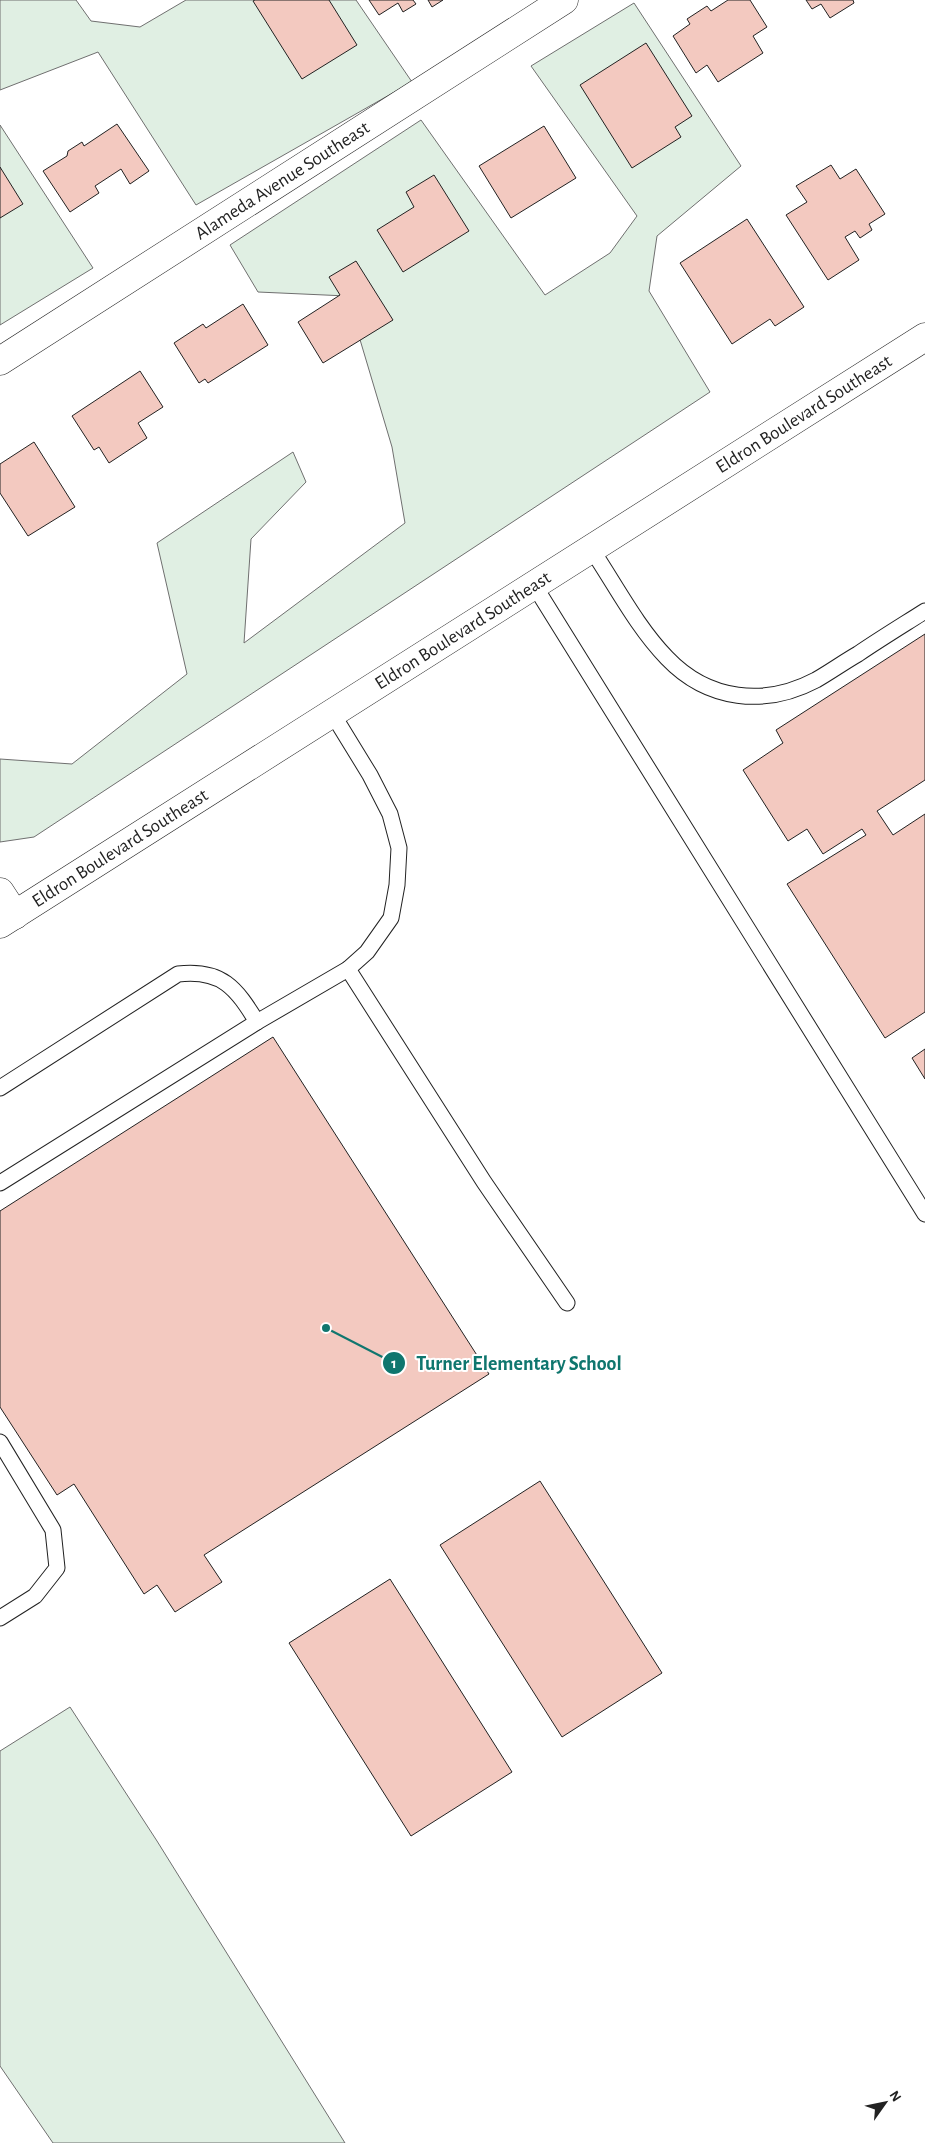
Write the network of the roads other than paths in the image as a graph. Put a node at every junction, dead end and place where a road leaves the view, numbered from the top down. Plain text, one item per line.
1 (564, 0) edge
2 (925, 337) edge
3 (0, 361) edge
4 (592, 550) junction
5 (534, 585) junction
6 (925, 611) edge
7 (332, 713) junction
8 (0, 892) edge
9 (7, 919) edge
10 (348, 969) junction
11 (258, 1022) junction
12 (0, 1088) edge
13 (0, 1183) edge
14 (925, 1214) edge
15 (568, 1303) dead end
16 (0, 1442) edge
17 (0, 1618) edge

1 - 3 street, Alameda Avenue Southeast
2 - 4 street, Eldron Boulevard Southeast
4 - 5 street, Eldron Boulevard Southeast
4 - 6 lane
5 - 7 street, Eldron Boulevard Southeast
5 - 14 lane
7 - 9 street, Eldron Boulevard Southeast
7 - 10 lane
8 - 9 street
10 - 11 lane
10 - 15 lane
11 - 12 lane
11 - 13 lane
16 - 17 lane

